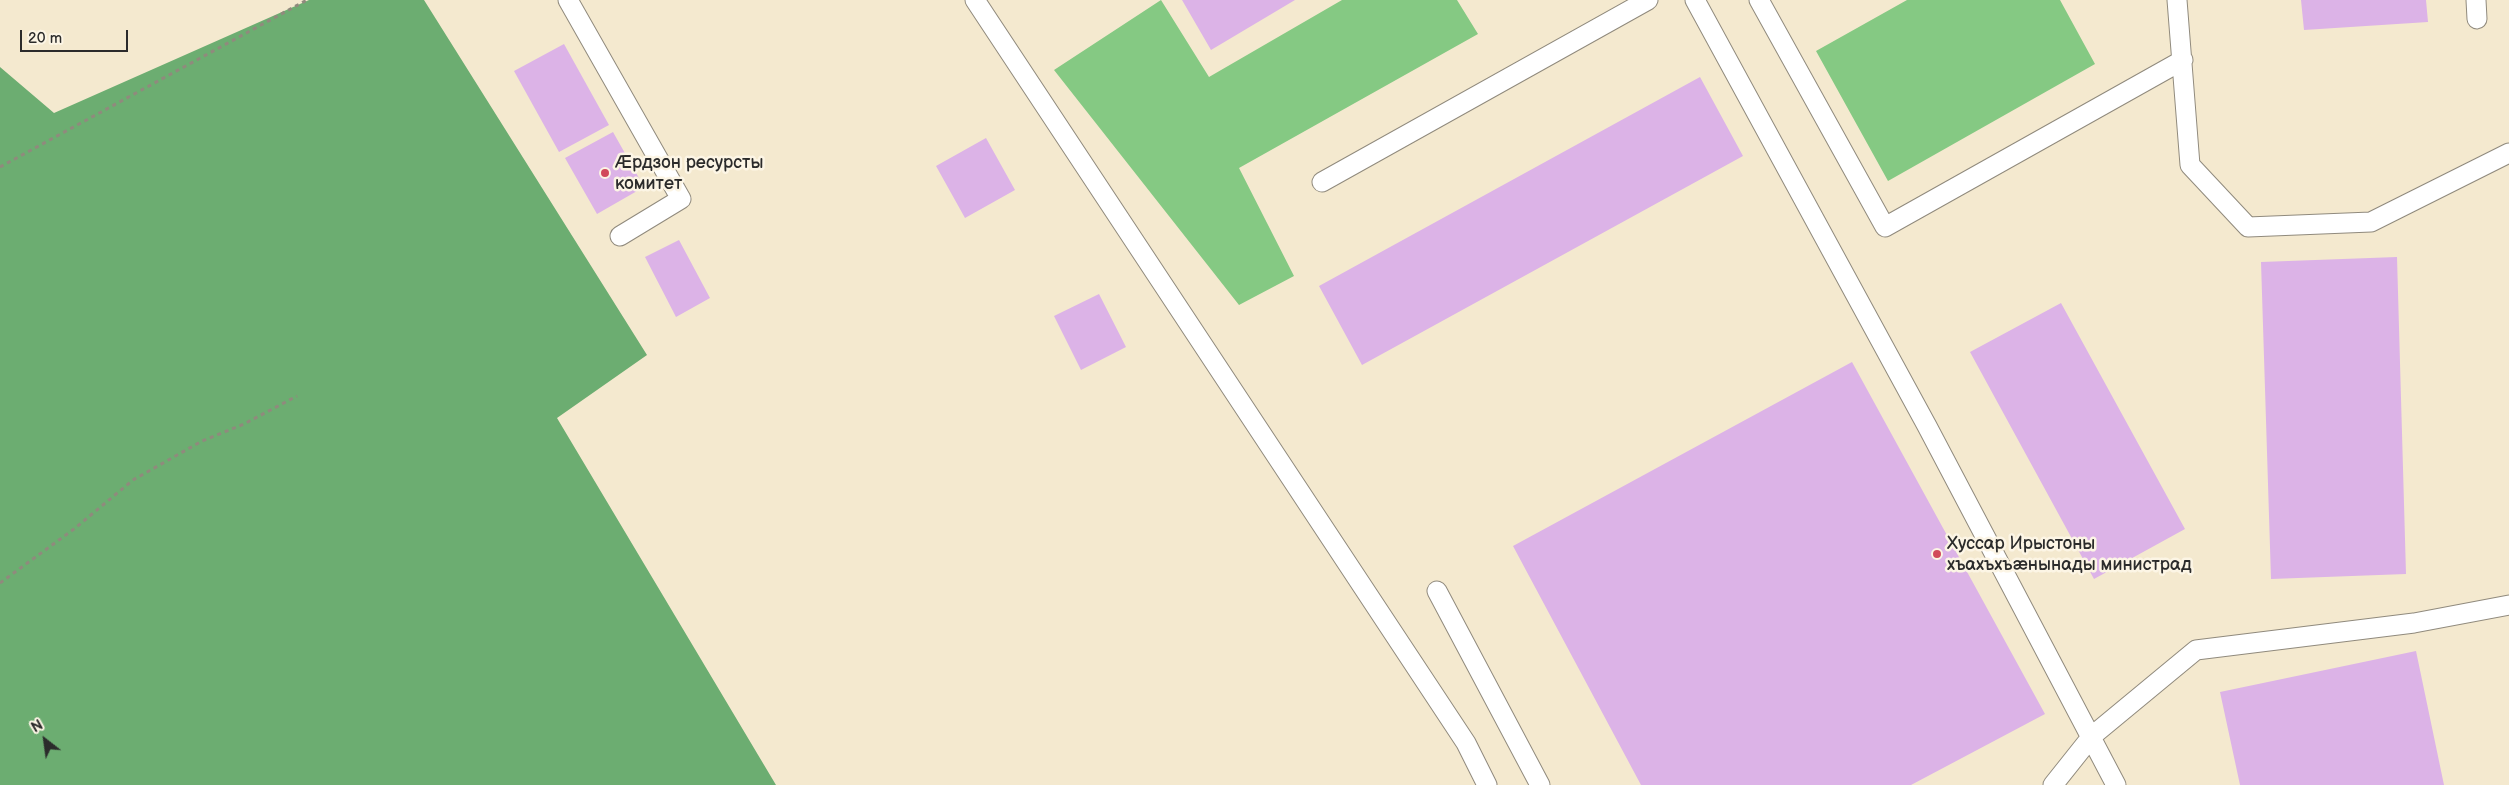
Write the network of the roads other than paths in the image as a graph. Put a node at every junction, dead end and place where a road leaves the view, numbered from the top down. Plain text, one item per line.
1 (568, 0) edge
2 (975, 0) edge
3 (1648, 0) edge
4 (1695, 0) edge
5 (1759, 0) edge
6 (2177, 0) edge
7 (2476, 0) edge
8 (2477, 19) dead end
9 (2183, 60) junction
10 (2509, 153) edge
11 (1322, 182) dead end
12 (620, 236) dead end
13 (1437, 591) dead end
14 (2509, 605) edge
15 (2092, 736) junction
16 (1487, 785) edge
17 (1540, 785) edge
18 (2053, 785) edge
19 (2116, 785) edge

1 - 12 lane
2 - 16 lane
3 - 11 lane
4 - 15 lane
5 - 9 lane
6 - 9 lane
7 - 8 lane
9 - 10 lane
13 - 17 lane
14 - 15 lane
15 - 18 lane
15 - 19 lane

